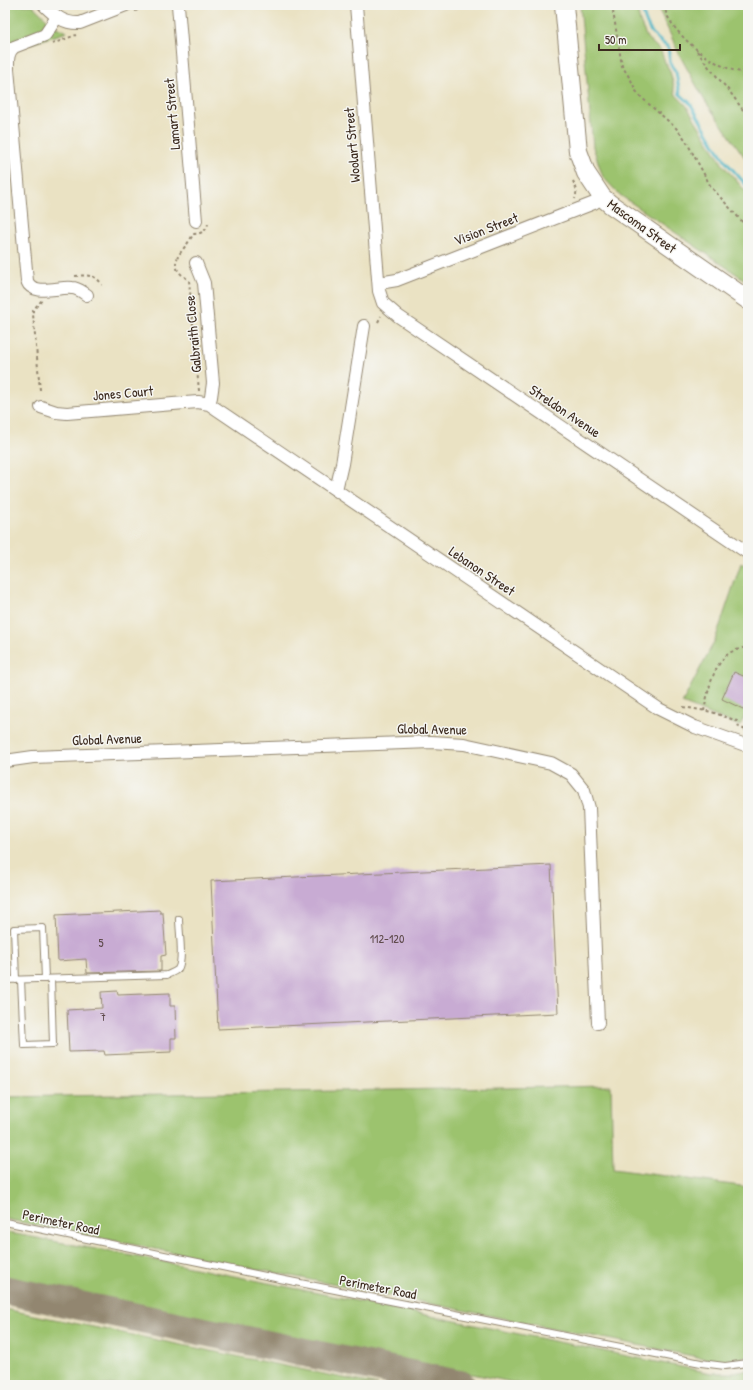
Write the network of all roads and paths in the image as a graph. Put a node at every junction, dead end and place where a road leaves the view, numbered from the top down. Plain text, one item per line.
1 (44, 5) edge
2 (126, 5) edge
3 (178, 5) edge
4 (356, 5) edge
5 (564, 5) edge
6 (612, 5) edge
7 (664, 5) edge
8 (57, 17) junction
9 (696, 48) junction
10 (748, 74) edge
11 (748, 117) edge
12 (602, 197) junction
13 (574, 200) dead end
14 (571, 203) dead end
15 (202, 220) joint
16 (748, 228) edge
17 (196, 263) dead end
18 (71, 276) dead end
19 (379, 283) junction
20 (102, 285) dead end
21 (41, 290) junction
22 (87, 294) dead end
23 (748, 300) edge
24 (382, 315) dead end
25 (378, 322) dead end
26 (364, 326) dead end
27 (40, 390) dead end
28 (210, 400) junction
29 (41, 408) dead end
30 (336, 490) junction
31 (748, 553) edge
32 (748, 646) edge
33 (681, 707) dead end
34 (704, 711) junction
35 (748, 731) edge
36 (748, 746) edge
37 (5, 755) edge
38 (33, 757) junction
39 (5, 762) edge
40 (179, 919) dead end
41 (48, 979) junction
42 (5, 980) edge
43 (19, 980) junction
44 (598, 1023) dead end
45 (5, 1222) edge
46 (748, 1363) edge

1 - 8 street
2 - 8 street
3 - 15 street, Lamart Street
4 - 19 street, Woolart Street
5 - 12 main road, Mascoma Street
6 - 16 path
7 - 9 path
8 - 21 street
9 - 10 path
9 - 11 path
12 - 19 street, Vision Street
12 - 23 main road, Mascoma Street
13 - 14 path
15 - 28 path
17 - 28 street, Galbraith Close
18 - 20 path
19 - 31 street, Streldon Avenue
21 - 22 street
21 - 27 path
24 - 25 path
26 - 30 street
28 - 29 street, Jones Court
28 - 30 street, Lebanon Street
30 - 36 street, Lebanon Street
32 - 34 path
33 - 34 path
34 - 35 path
37 - 38 street, Global Avenue
38 - 39 street, Global Avenue
38 - 44 street, Global Avenue
40 - 41 lane
41 - 43 lane
41 - 43 lane
41 - 43 lane
42 - 43 lane
45 - 46 lane, Perimeter Road

